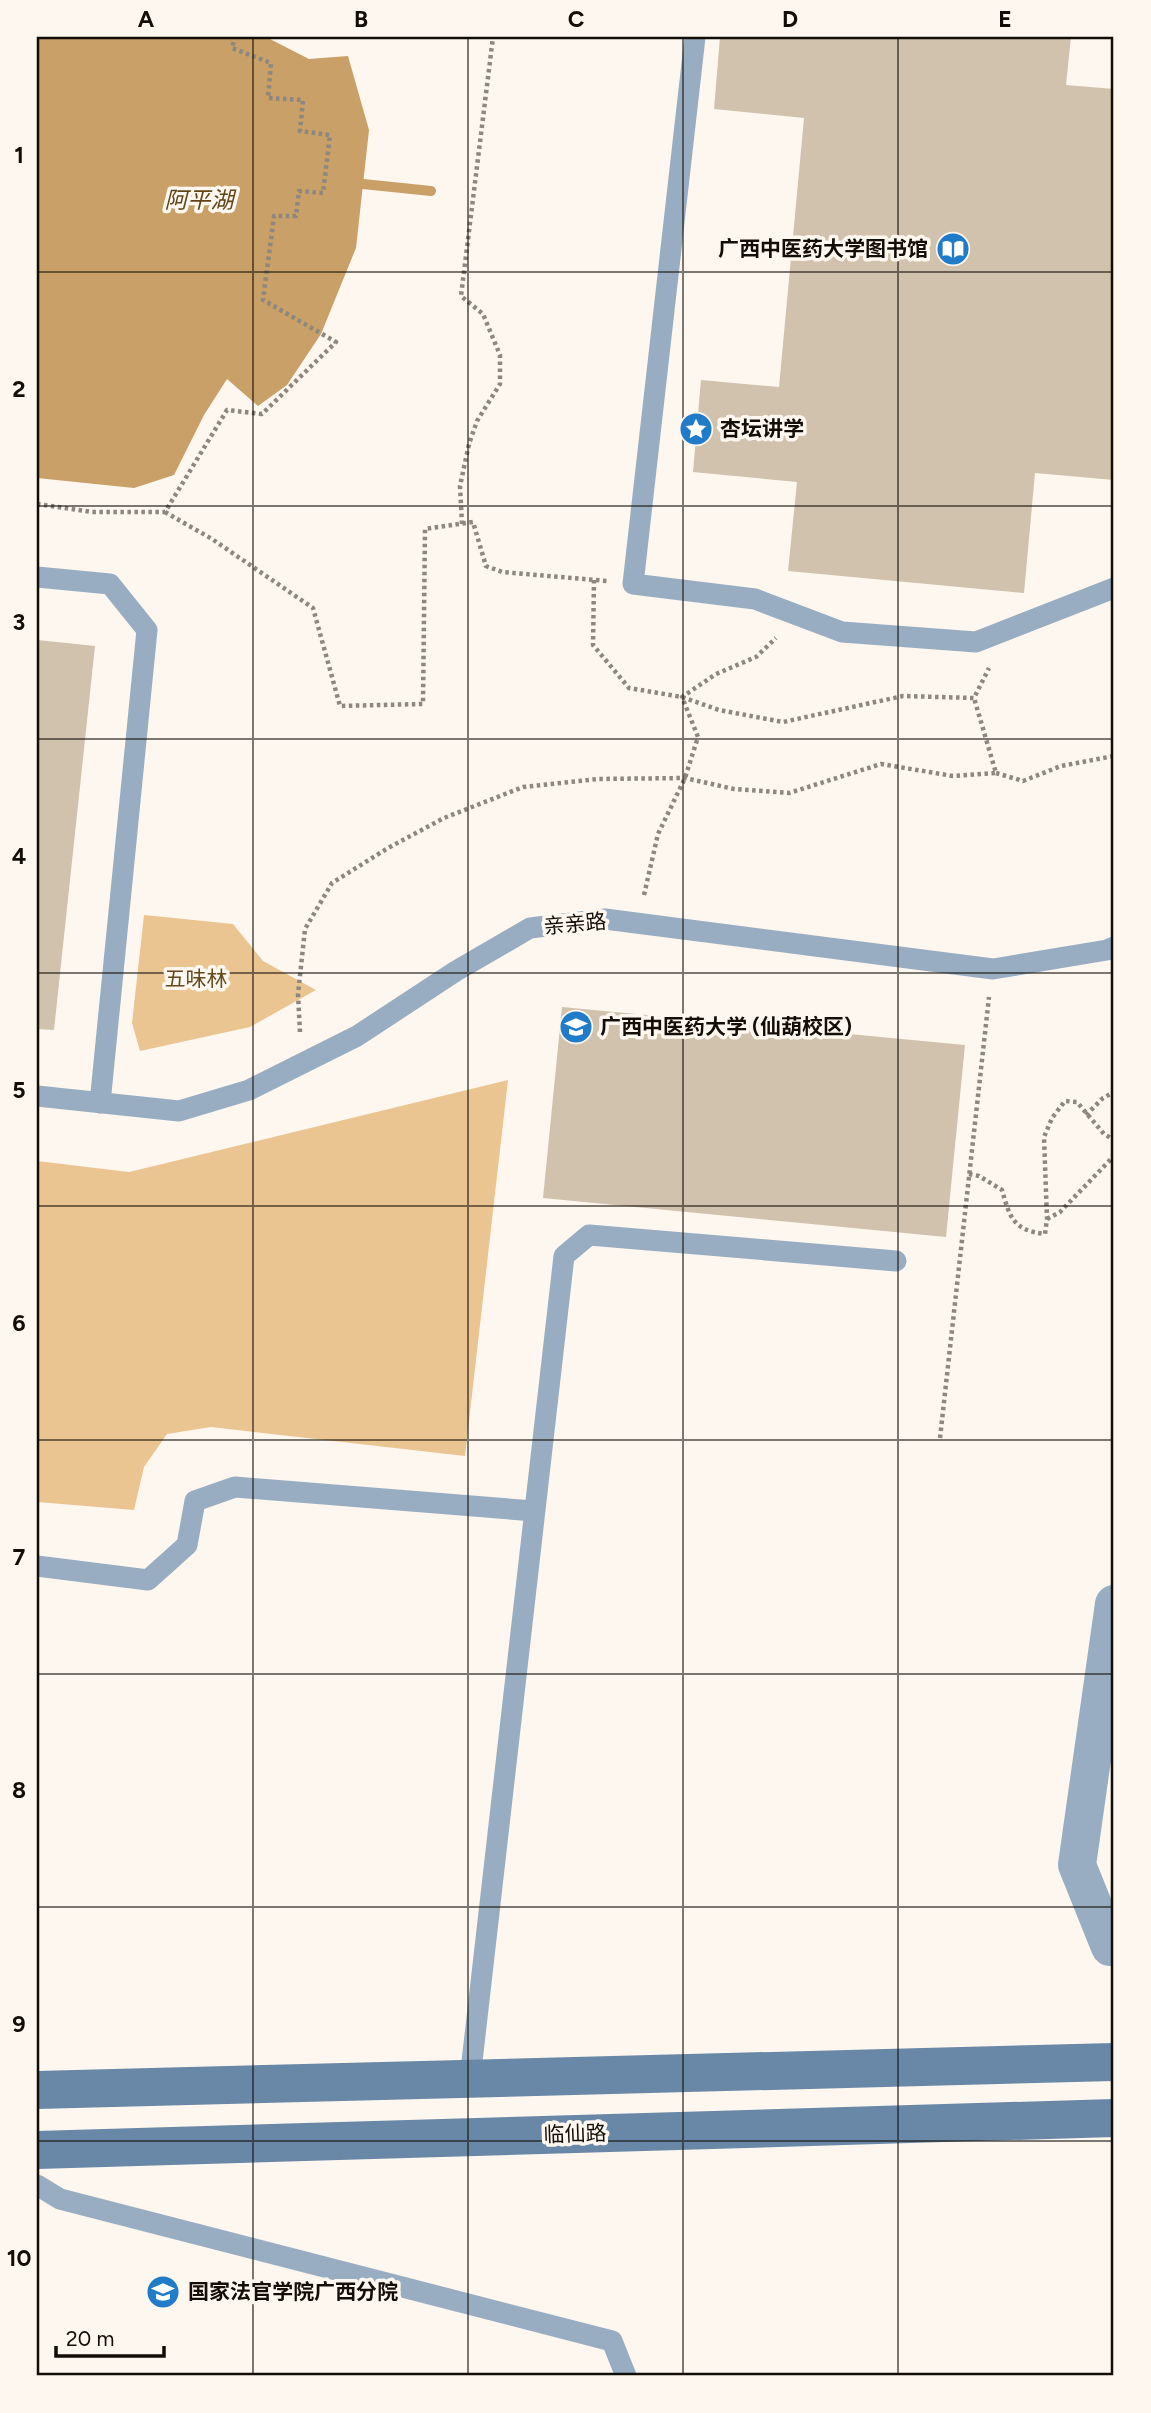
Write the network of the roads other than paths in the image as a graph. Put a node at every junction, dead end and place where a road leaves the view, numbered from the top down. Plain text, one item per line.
1 (695, 37) edge
2 (37, 577) edge
3 (1114, 588) edge
4 (1114, 947) edge
5 (37, 1096) edge
6 (100, 1103) junction
7 (896, 1261) dead end
8 (534, 1511) junction
9 (37, 1566) edge
10 (1114, 1604) edge
11 (1114, 1947) edge
12 (1114, 2062) edge
13 (470, 2079) junction
14 (37, 2090) edge
15 (1114, 2118) edge
16 (37, 2150) edge
17 (37, 2185) edge
18 (626, 2376) edge

1 - 3 lane
2 - 6 lane
4 - 6 lane, 亲亲路
5 - 6 lane, 亲亲路
7 - 8 lane
8 - 9 lane
8 - 13 lane
10 - 11 street
12 - 13 street
13 - 14 street
15 - 16 street, 临仙路
17 - 18 lane

